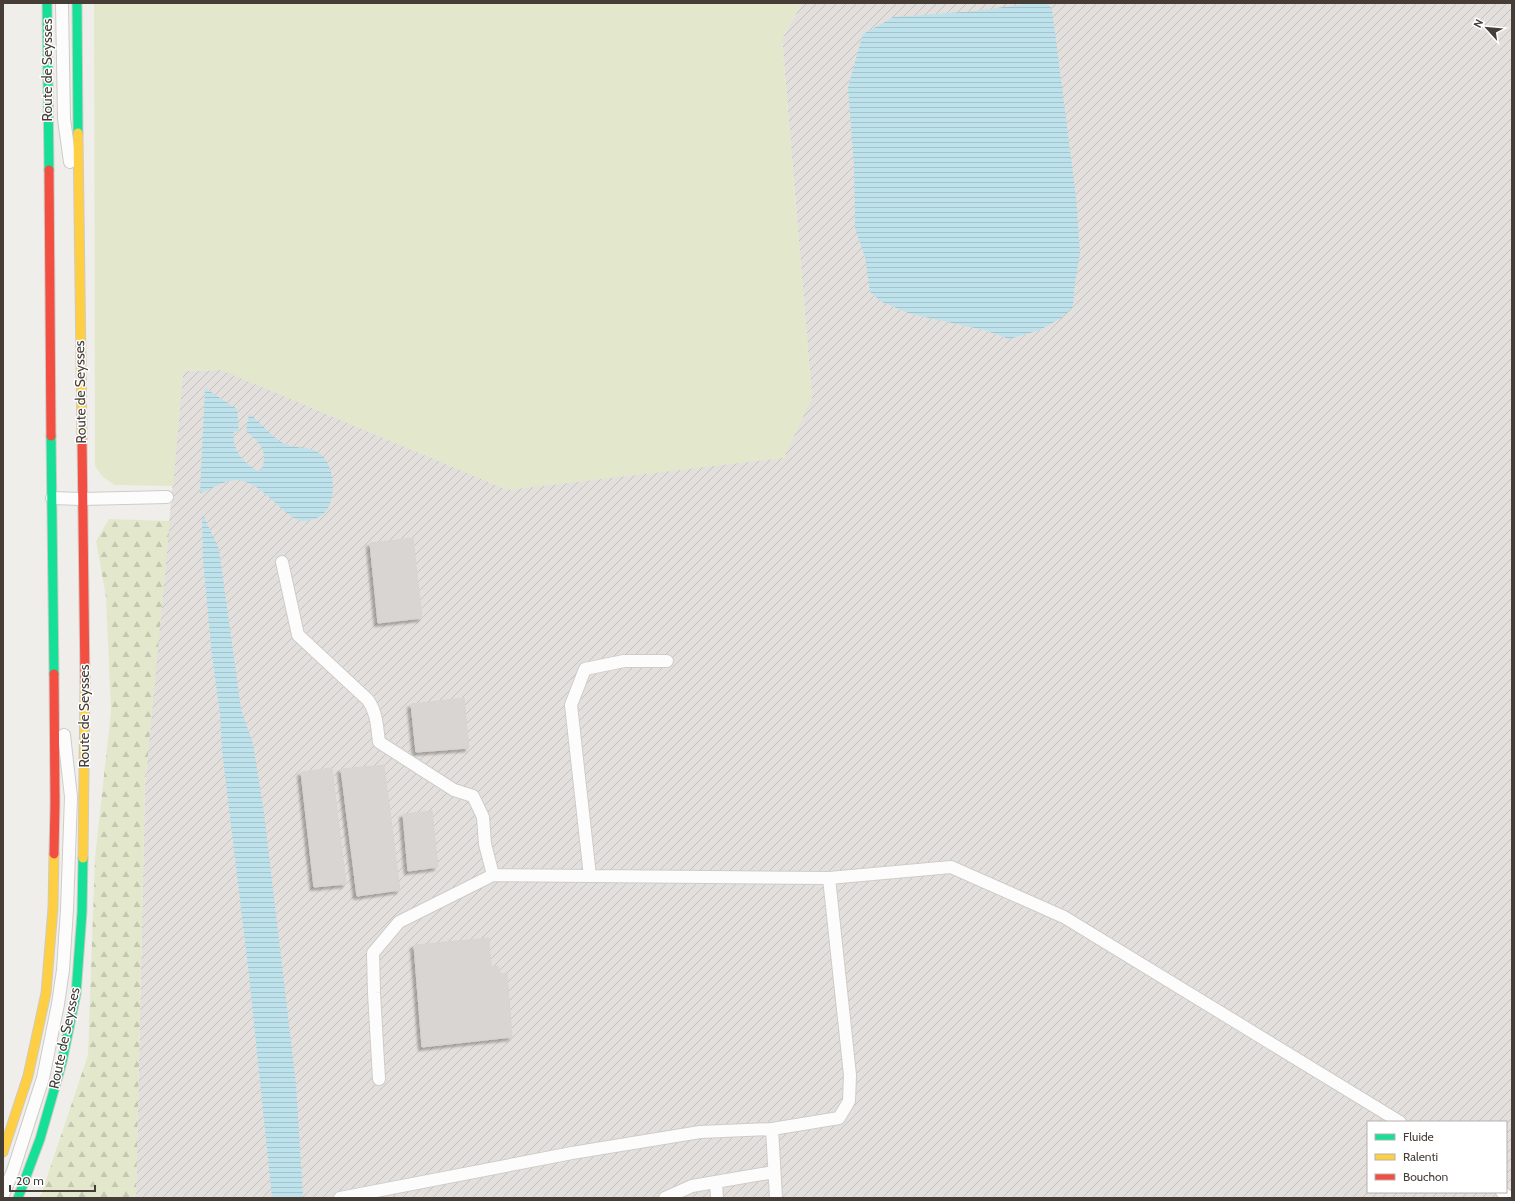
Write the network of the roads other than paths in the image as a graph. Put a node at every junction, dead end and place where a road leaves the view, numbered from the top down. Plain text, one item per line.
1 (47, 3) edge
2 (62, 3) edge
3 (77, 3) edge
4 (78, 225) junction
5 (167, 497) dead end
6 (52, 498) junction
7 (82, 499) junction
8 (282, 562) dead end
9 (53, 640) junction
10 (667, 661) dead end
11 (493, 875) junction
12 (590, 876) junction
13 (829, 878) junction
14 (379, 1079) dead end
15 (1398, 1121) edge
16 (772, 1129) junction
17 (3, 1152) edge
18 (774, 1172) junction
19 (716, 1182) junction
20 (3, 1195) edge
21 (18, 1198) edge
22 (340, 1198) edge
23 (665, 1198) edge
24 (717, 1198) edge
25 (776, 1198) edge

1 - 6 main road, Route de Seysses
2 - 4 lane, Route de Seysses
3 - 4 main road, Route de Seysses
4 - 7 main road, Route de Seysses
5 - 7 lane
6 - 7 lane
6 - 9 main road, Route de Seysses
7 - 21 main road, Route de Seysses
8 - 11 lane
9 - 17 main road, Route de Seysses
9 - 20 lane, Route de Seysses
10 - 12 lane
11 - 12 lane
11 - 14 lane
12 - 13 lane
13 - 15 lane
13 - 16 lane
16 - 18 lane
16 - 22 lane
18 - 19 lane
18 - 25 lane
19 - 23 lane
19 - 24 lane

